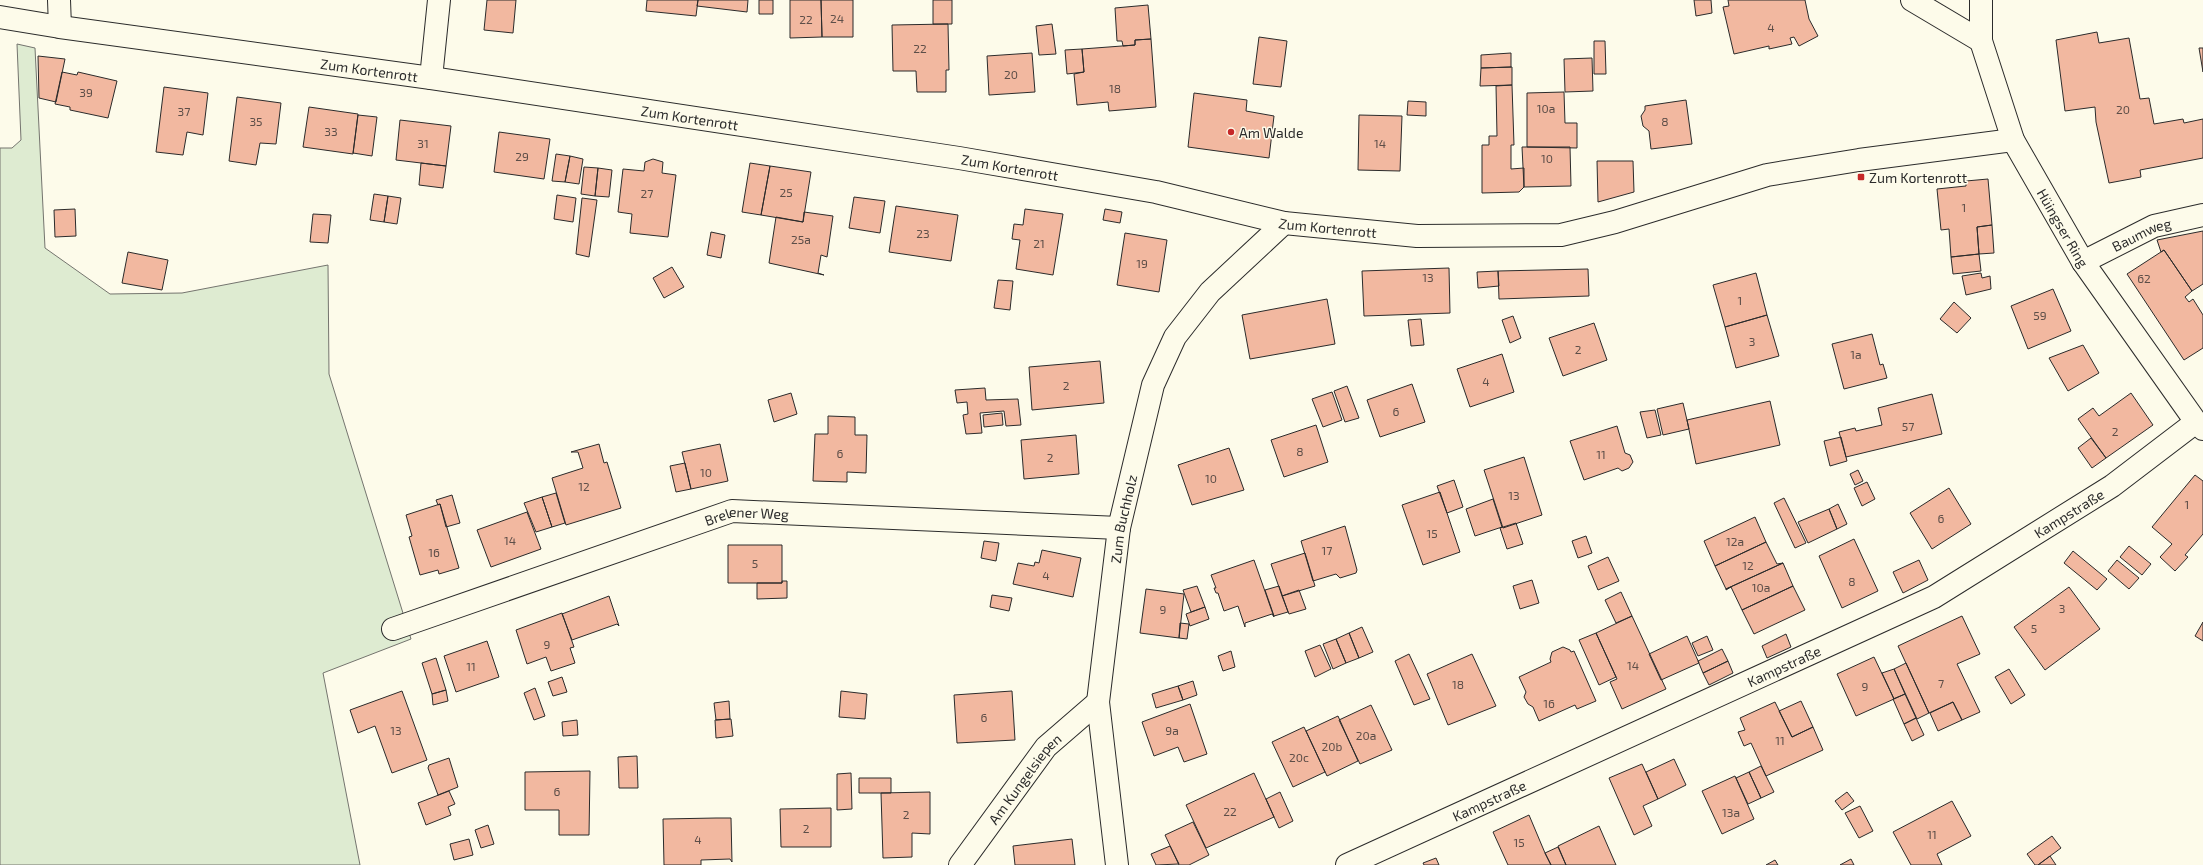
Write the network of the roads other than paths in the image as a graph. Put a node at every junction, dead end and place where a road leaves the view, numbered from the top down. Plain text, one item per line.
1 (59, 0) edge
2 (439, 0) edge
3 (1912, 0) edge
4 (1981, 0) edge
5 (0, 17) edge
6 (60, 28) junction
7 (1981, 41) junction
8 (431, 78) junction
9 (2013, 140) junction
10 (2203, 215) edge
11 (1284, 223) junction
12 (2083, 262) junction
13 (2199, 425) edge
14 (1119, 528) junction
15 (392, 630) dead end
16 (1098, 702) junction
17 (960, 865) edge
18 (1117, 865) edge
19 (1347, 865) edge

1 - 6 street
2 - 8 street
3 - 7 street
4 - 7 street, Hüingser Ring
5 - 6 street, Zum Kortenrott
6 - 8 street, Zum Kortenrott
7 - 9 street, Hüingser Ring
8 - 11 street, Zum Kortenrott
9 - 11 street, Zum Kortenrott
9 - 12 street, Hüingser Ring
10 - 12 street, Baumweg
11 - 14 street, Zum Buchholz
12 - 13 street, Hüingser Ring
13 - 19 street, Kampstraße
14 - 15 street, Brelener Weg
14 - 16 street, Zum Buchholz
16 - 17 street, Am Kungelsiepen
16 - 18 street, Zum Buchholz

